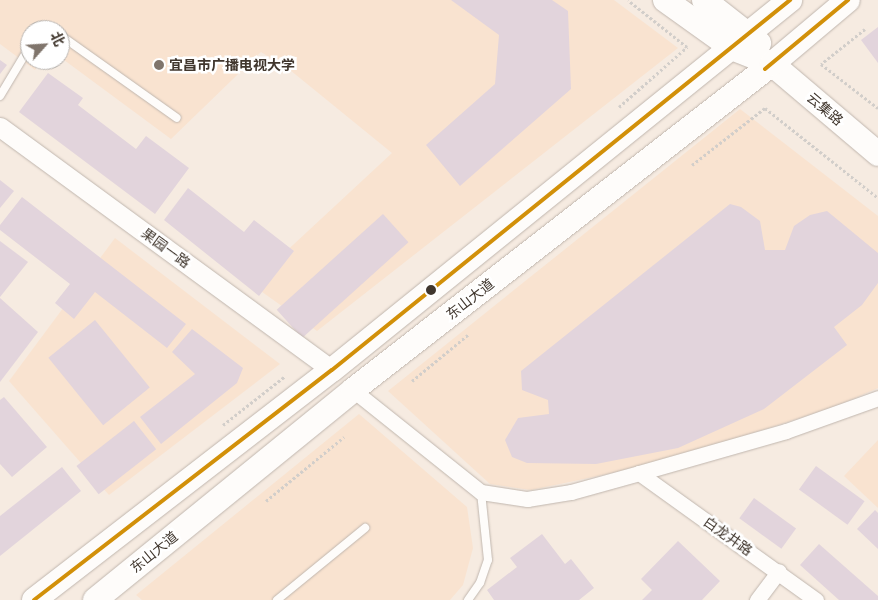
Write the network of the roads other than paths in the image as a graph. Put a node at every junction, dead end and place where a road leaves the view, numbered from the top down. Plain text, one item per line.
1 (665, 0) edge
2 (704, 0) edge
3 (790, 0) edge
4 (848, 0) edge
5 (741, 40) junction
6 (70, 42) edge
7 (20, 63) edge
8 (772, 64) junction
9 (0, 96) edge
10 (177, 118) dead end
11 (0, 127) edge
12 (878, 154) edge
13 (332, 370) junction
14 (353, 390) junction
15 (878, 398) edge
16 (639, 473) junction
17 (481, 492) junction
18 (365, 528) dead end
19 (780, 571) junction
20 (34, 600) edge
21 (95, 600) edge
22 (277, 600) edge
23 (468, 600) edge
24 (757, 600) edge
25 (816, 600) edge

1 - 5 main road, 云集路
2 - 5 main road, 云集路
3 - 5 main road
4 - 8 main road, 东山大道
5 - 8 main road, 云集路
5 - 13 main road
6 - 10 lane
7 - 9 lane
8 - 12 main road, 云集路
8 - 14 main road, 东山大道
11 - 13 street, 果园一路
13 - 20 main road
14 - 17 street
14 - 21 main road, 东山大道
15 - 16 street
16 - 17 street
16 - 19 street, 白龙井路
17 - 23 lane
18 - 22 lane
19 - 24 street
19 - 25 street, 白龙井路

